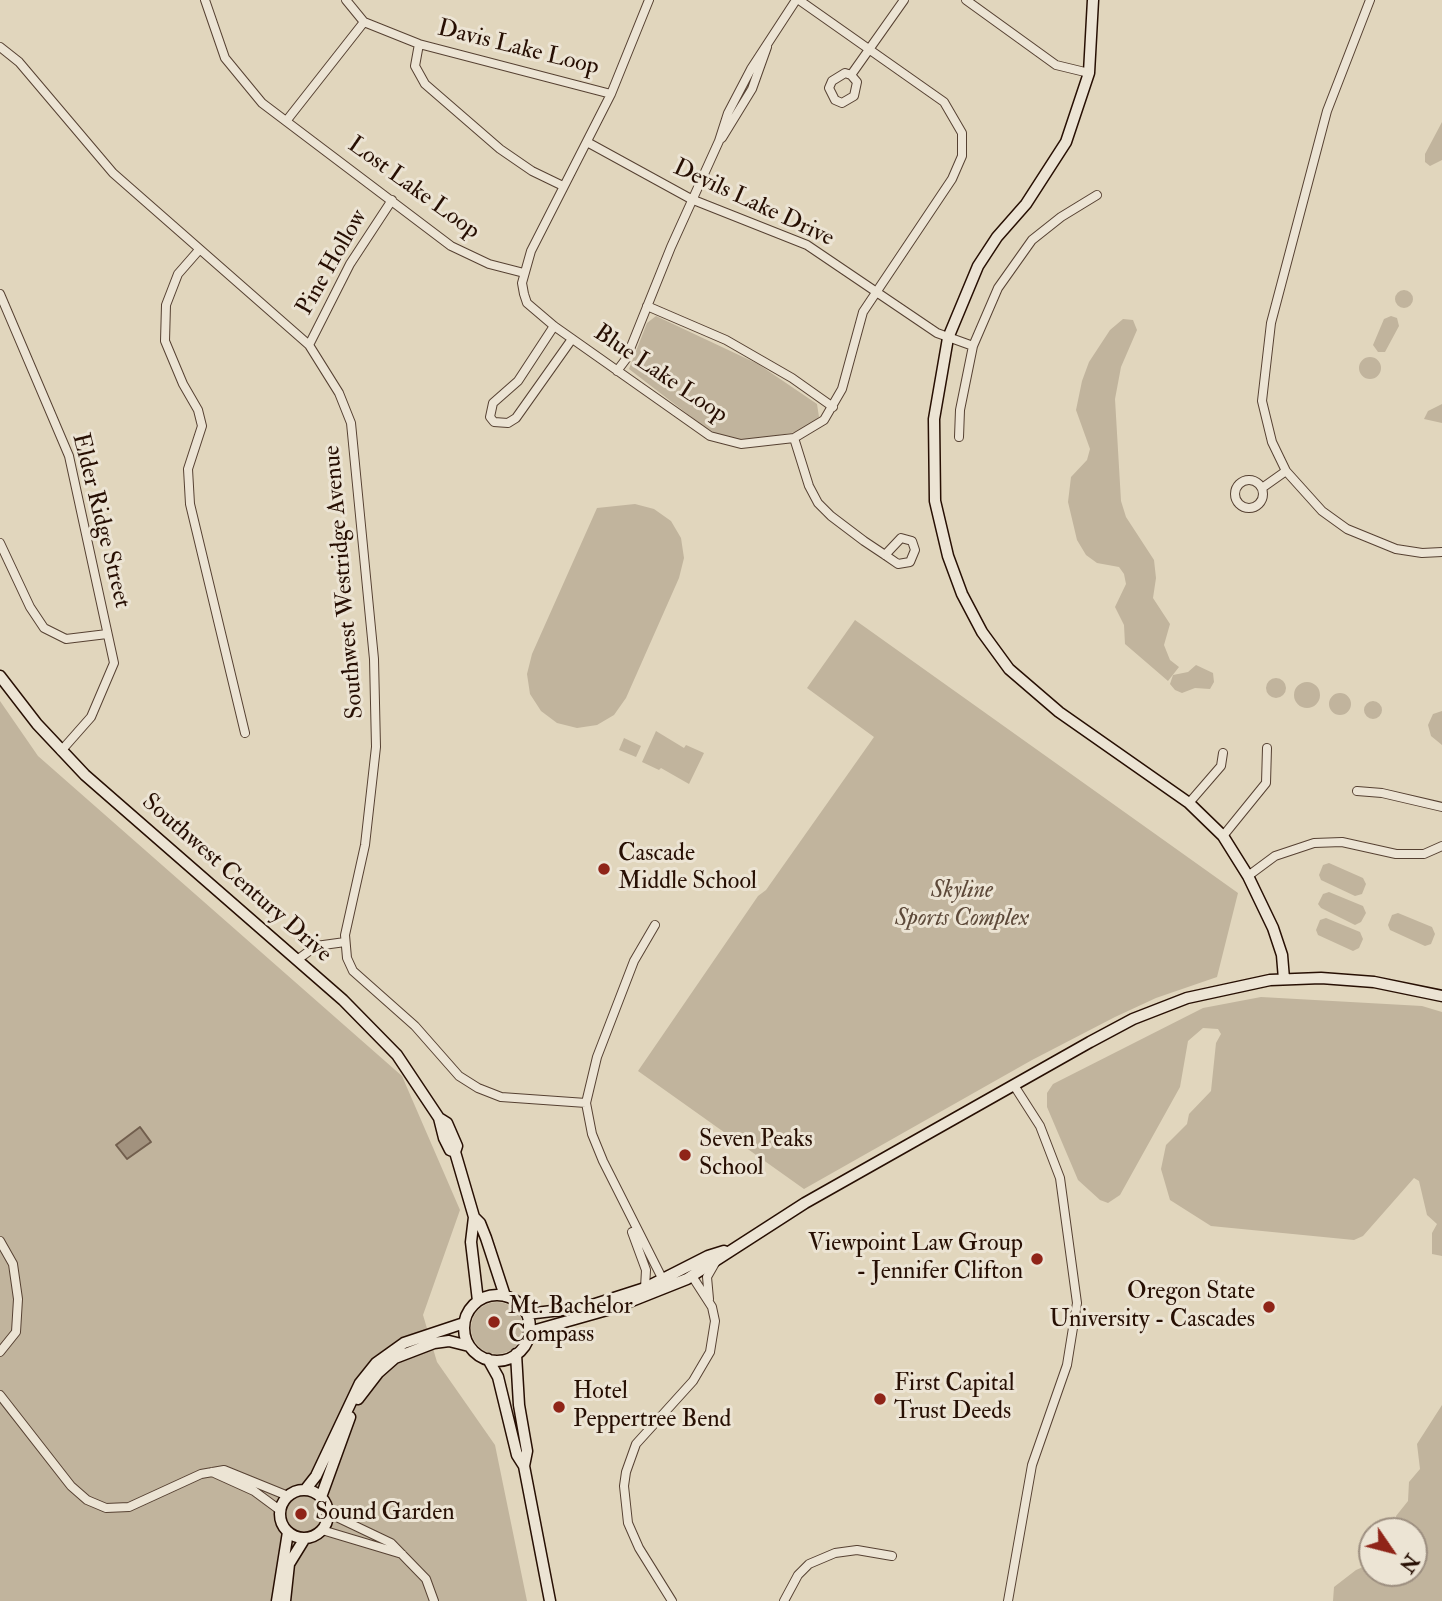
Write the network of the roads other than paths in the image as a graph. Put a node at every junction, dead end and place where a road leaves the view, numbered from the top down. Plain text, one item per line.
1 (205, 0) edge
2 (346, 0) edge
3 (649, 0) edge
4 (797, 0) edge
5 (904, 0) edge
6 (966, 0) edge
7 (1093, 0) edge
8 (1370, 0) edge
9 (364, 22) junction
10 (419, 44) junction
11 (0, 47) edge
12 (869, 48) junction
13 (1089, 73) junction
14 (851, 75) dead end
15 (611, 94) junction
16 (287, 120) junction
17 (587, 142) junction
18 (563, 186) junction
19 (1097, 195) dead end
20 (691, 199) junction
21 (392, 200) junction
22 (199, 250) junction
23 (524, 273) junction
24 (876, 291) junction
25 (0, 294) edge
26 (647, 306) junction
27 (554, 326) junction
28 (947, 338) junction
29 (572, 340) junction
30 (309, 345) junction
31 (973, 346) junction
32 (617, 370) junction
33 (833, 407) junction
34 (959, 437) dead end
35 (794, 438) junction
36 (1286, 471) junction
37 (1262, 488) dead end
38 (0, 543) edge
39 (1442, 552) edge
40 (885, 555) dead end
41 (107, 634) junction
42 (0, 676) edge
43 (245, 733) dead end
44 (1267, 748) dead end
45 (61, 751) junction
46 (1223, 753) dead end
47 (1357, 791) dead end
48 (1189, 803) junction
49 (1442, 807) edge
50 (1223, 836) junction
51 (1442, 846) edge
52 (1248, 876) junction
53 (655, 925) dead end
54 (345, 942) junction
55 (297, 960) junction
56 (1284, 979) junction
57 (1442, 996) edge
58 (1015, 1087) junction
59 (586, 1103) junction
60 (622, 1203) junction
61 (474, 1217) junction
62 (0, 1241) edge
63 (727, 1251) junction
64 (715, 1263) junction
65 (692, 1276) junction
66 (665, 1284) junction
67 (645, 1288) junction
68 (505, 1296) junction
69 (709, 1299) junction
70 (478, 1301) junction
71 (527, 1314) junction
72 (464, 1323) junction
73 (529, 1332) junction
74 (469, 1346) junction
75 (0, 1352) edge
76 (516, 1354) junction
77 (488, 1359) junction
78 (0, 1395) edge
79 (524, 1466) junction
80 (212, 1472) junction
81 (305, 1490) junction
82 (288, 1496) junction
83 (321, 1497) junction
84 (281, 1511) junction
85 (328, 1513) junction
86 (322, 1531) junction
87 (288, 1532) junction
88 (305, 1538) junction
89 (402, 1554) junction
90 (892, 1556) dead end
91 (277, 1601) edge
92 (285, 1601) edge
93 (434, 1601) edge
94 (550, 1601) edge
95 (671, 1601) edge
96 (784, 1601) edge
97 (1008, 1601) edge

1 - 16 street, Lost Lake Loop
2 - 9 street, Davis Lake Loop
3 - 15 street
4 - 12 street, Blue Lake Loop
4 - 20 street
5 - 12 street
6 - 13 street
7 - 13 main road
8 - 36 street
9 - 10 street, Davis Lake Loop
9 - 16 street
10 - 15 street, Davis Lake Loop
10 - 18 street
11 - 22 street, Southwest Westridge Avenue
12 - 14 street
12 - 24 street, Blue Lake Loop
13 - 28 main road
15 - 17 street
16 - 21 street, Lost Lake Loop
17 - 18 street
17 - 20 street, Devils Lake Drive
18 - 23 street
19 - 31 street
20 - 24 street, Devils Lake Drive
20 - 26 street
21 - 23 street, Lost Lake Loop
21 - 30 street, Pine Hollow
22 - 30 street, Southwest Westridge Avenue
22 - 43 street
23 - 27 street, Blue Lake Loop
24 - 28 street, Devils Lake Drive
24 - 33 street, Blue Lake Loop
25 - 41 street, Elder Ridge Street
26 - 32 street
26 - 33 street
27 - 29 street, Blue Lake Loop
27 - 29 street
28 - 31 street, Devils Lake Drive
28 - 48 main road
29 - 32 street, Blue Lake Loop
30 - 54 street, Southwest Westridge Avenue
31 - 34 street
32 - 35 street, Blue Lake Loop
33 - 35 street, Blue Lake Loop
35 - 40 street
36 - 37 street
36 - 39 street
38 - 41 street
41 - 45 street, Elder Ridge Street
42 - 45 main road, Southwest Century Drive
44 - 50 street
45 - 55 main road, Southwest Century Drive
46 - 48 street
47 - 49 street
48 - 50 main road
50 - 52 main road
51 - 52 street
52 - 56 main road
53 - 59 street
54 - 55 street
54 - 59 street
55 - 61 main road, Southwest Century Drive
56 - 57 main road
56 - 58 main road
58 - 63 main road
58 - 97 street
59 - 60 street
60 - 66 street
60 - 67 street
61 - 68 main road, Southwest Century Drive
61 - 70 main road, Southwest Century Drive
62 - 75 street
63 - 64 main road
63 - 66 main road
64 - 65 main road
64 - 69 street
65 - 66 main road
65 - 69 street
66 - 67 main road
66 - 73 main road
67 - 71 main road
68 - 70 main road
68 - 71 main road
69 - 95 street
70 - 72 main road
71 - 73 main road
72 - 74 main road
72 - 81 main road
73 - 76 main road
74 - 77 main road
74 - 83 main road
76 - 77 main road
76 - 79 main road
77 - 79 main road
78 - 80 street
79 - 94 main road
80 - 82 street
80 - 84 street
81 - 82 main road
81 - 83 main road
82 - 84 main road
83 - 85 main road
84 - 87 main road
85 - 86 main road
85 - 89 street
86 - 88 main road
86 - 89 street
87 - 88 main road
87 - 91 main road
88 - 92 main road
89 - 93 street
90 - 96 street

